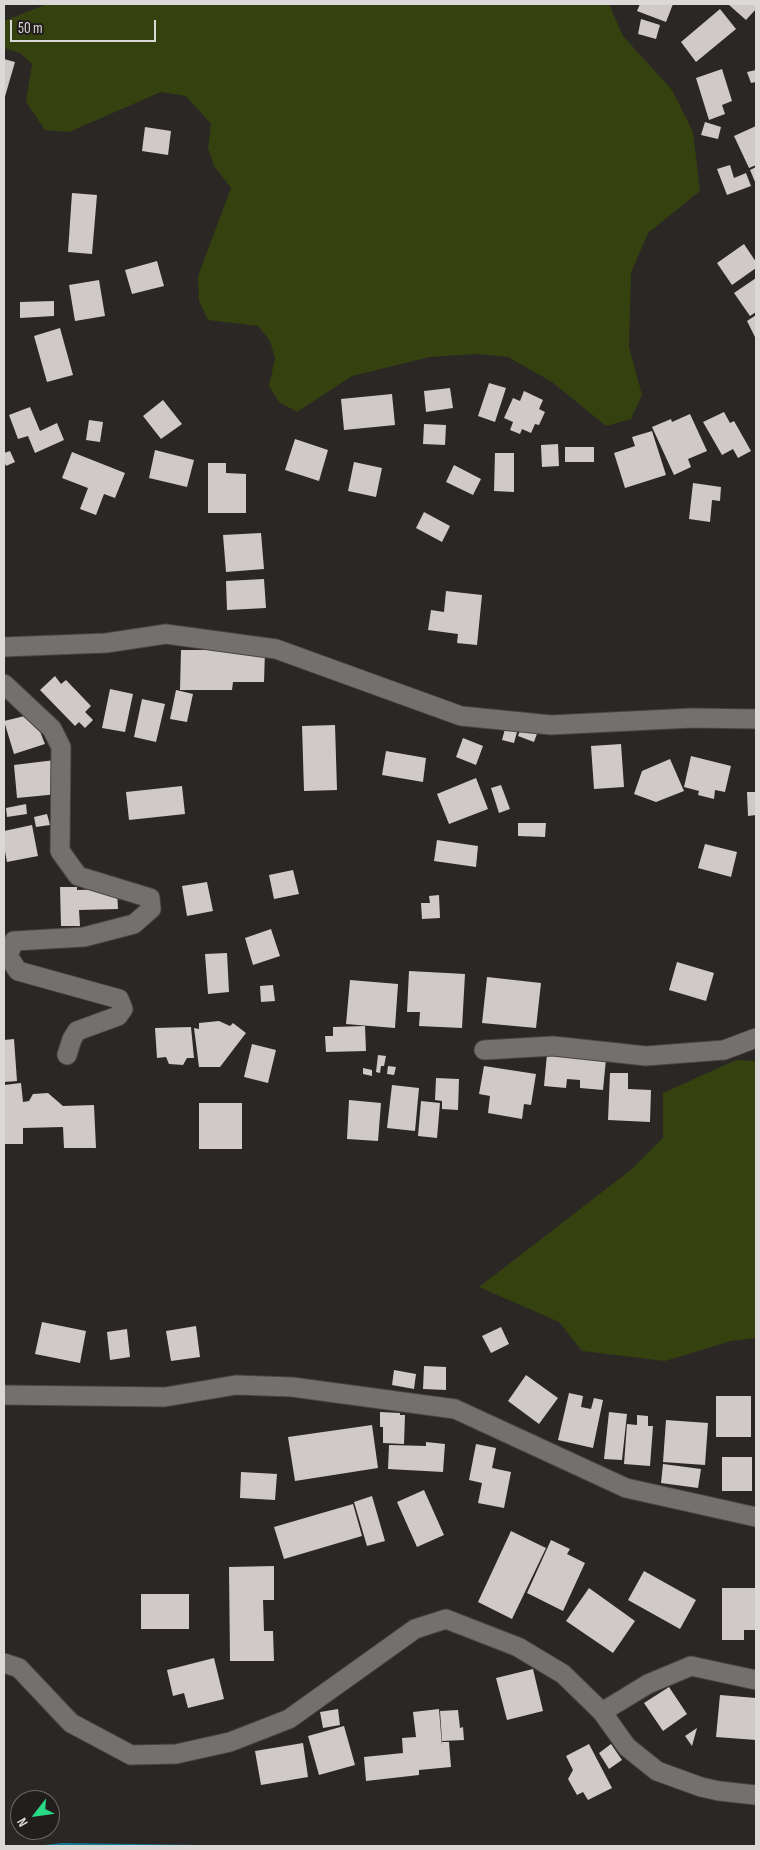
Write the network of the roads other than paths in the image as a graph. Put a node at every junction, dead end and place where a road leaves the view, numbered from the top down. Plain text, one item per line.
1 (4, 646) edge
2 (4, 684) edge
3 (756, 719) edge
4 (756, 1038) edge
5 (484, 1050) dead end
6 (67, 1055) dead end
7 (4, 1395) edge
8 (756, 1517) edge
9 (4, 1663) edge
10 (756, 1680) edge
11 (602, 1712) junction
12 (756, 1795) edge

1 - 3 street
2 - 6 street
4 - 5 street
7 - 8 street
9 - 11 street
10 - 11 street
11 - 12 street

